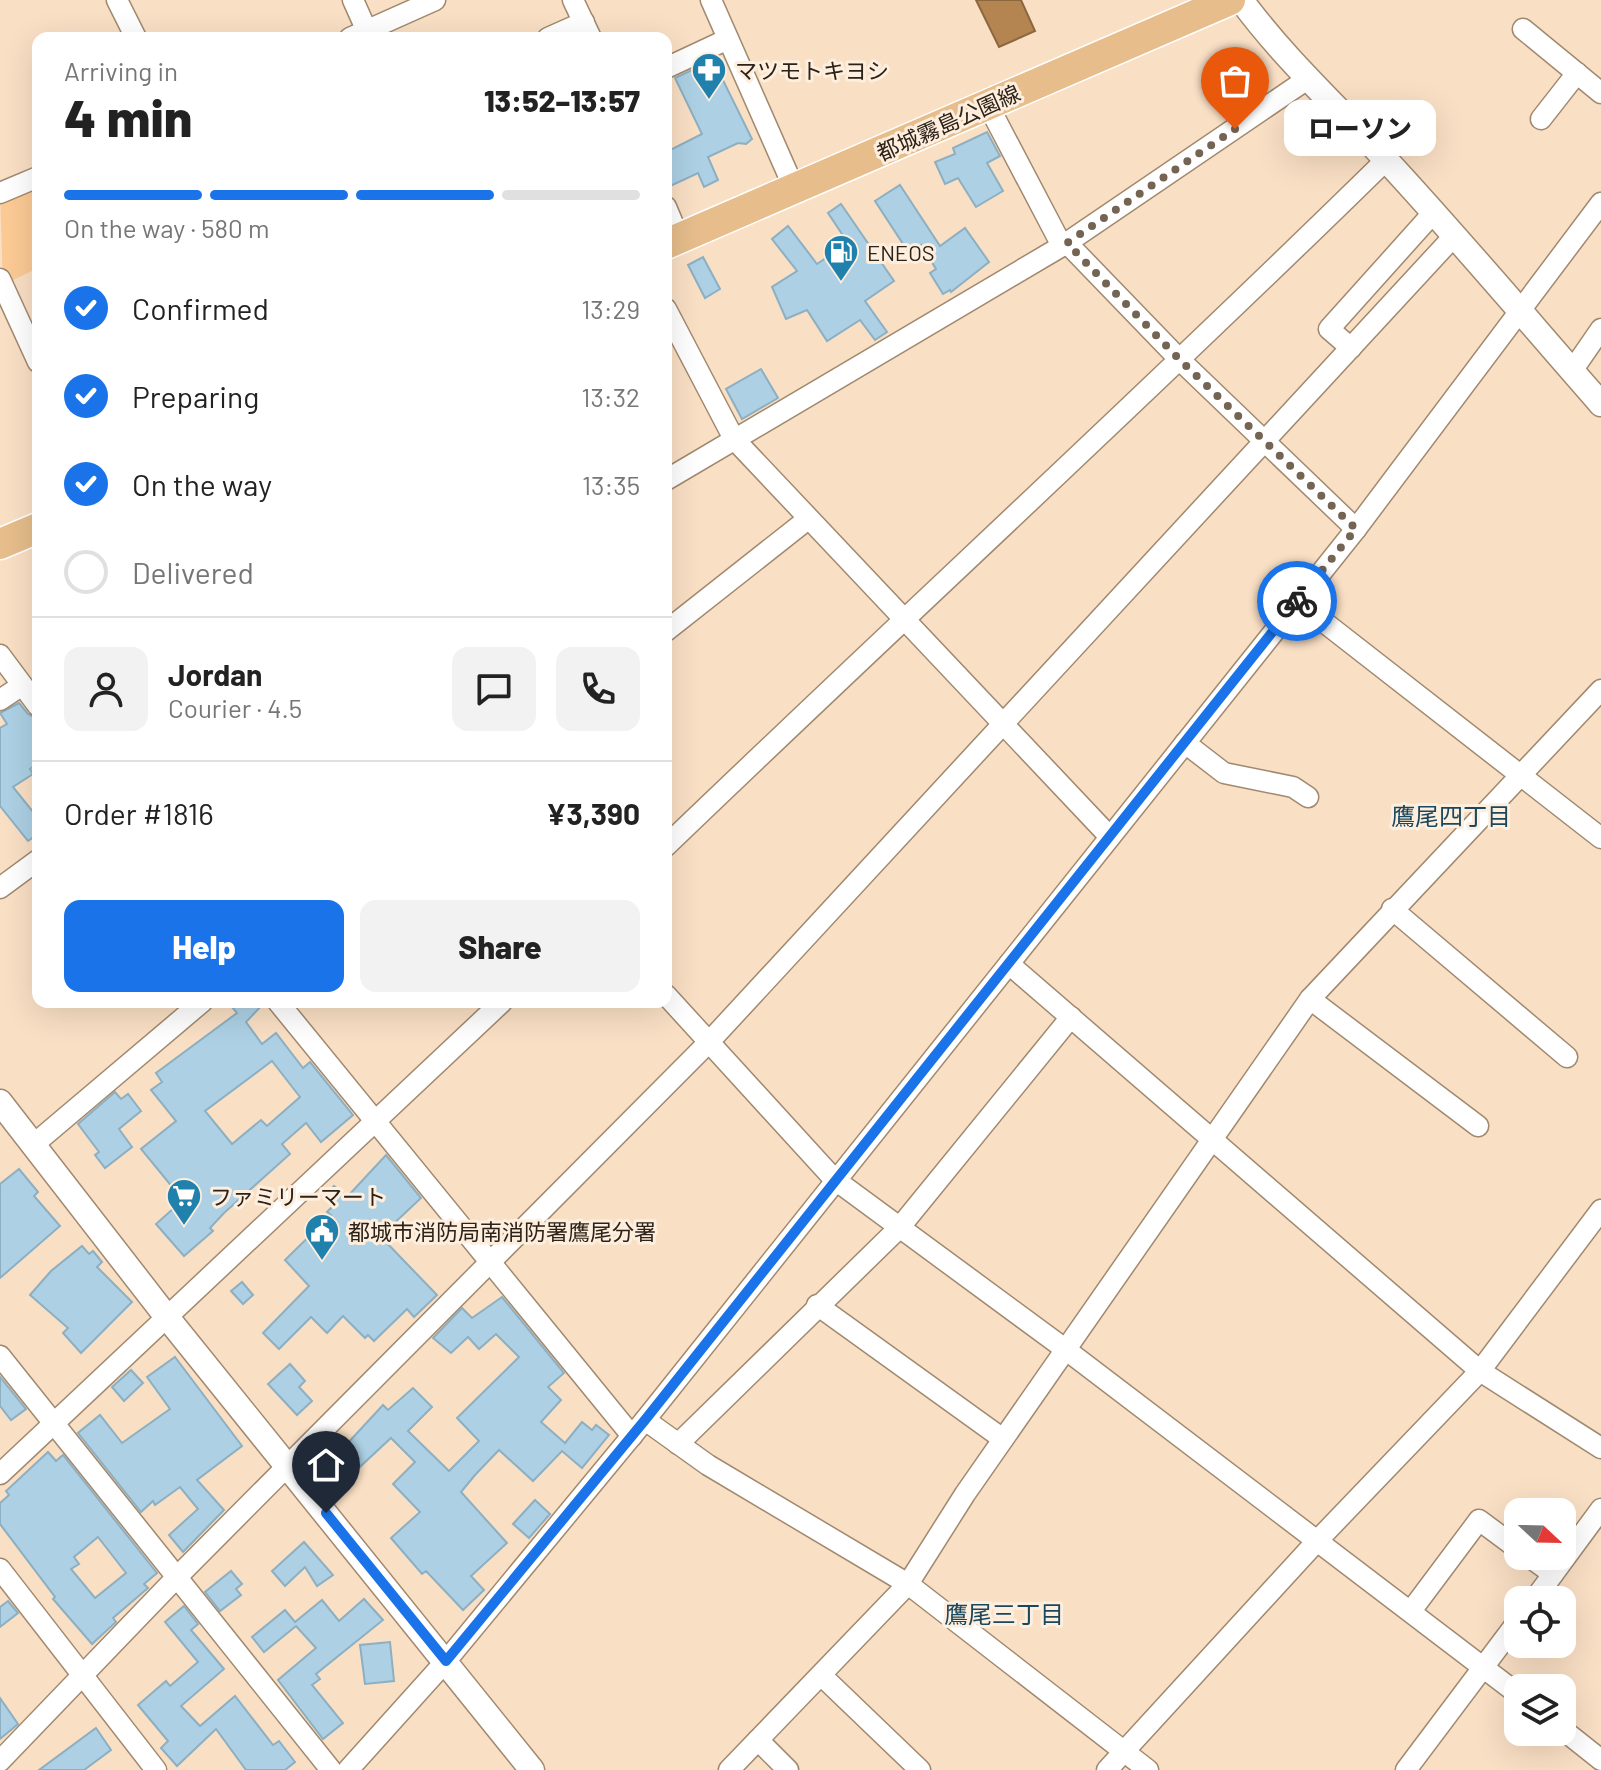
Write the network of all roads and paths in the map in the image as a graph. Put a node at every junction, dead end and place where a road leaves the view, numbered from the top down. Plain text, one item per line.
1 (117, 0) edge
2 (353, 0) edge
3 (435, 0) edge
4 (573, 0) edge
5 (711, 0) edge
6 (1230, 0) edge
7 (1241, 0) edge
8 (1523, 29) dead end
9 (587, 30) edge
10 (133, 32) edge
11 (362, 32) edge
12 (371, 32) edge
13 (728, 39) junction
14 (672, 65) edge
15 (1577, 73) junction
16 (1306, 80) junction
17 (1601, 93) edge
18 (988, 105) junction
19 (1541, 119) dead end
20 (1386, 160) junction
21 (32, 180) edge
22 (794, 188) junction
23 (0, 193) edge
24 (1601, 203) edge
25 (1434, 212) junction
26 (1455, 235) junction
27 (672, 241) edge
28 (1065, 245) junction
29 (0, 279) edge
30 (1520, 311) junction
31 (672, 320) edge
32 (1601, 329) edge
33 (1351, 348) junction
34 (32, 349) edge
35 (1181, 361) junction
36 (1572, 371) junction
37 (1601, 404) edge
38 (734, 439) junction
39 (1265, 442) junction
40 (672, 476) edge
41 (808, 519) junction
42 (1356, 529) junction
43 (32, 531) edge
44 (0, 544) edge
45 (1297, 601) junction
46 (901, 619) junction
47 (672, 626) edge
48 (0, 655) edge
49 (21, 686) junction
50 (1601, 690) edge
51 (32, 699) edge
52 (0, 700) edge
53 (1002, 722) junction
54 (1185, 743) junction
55 (1519, 776) junction
56 (1308, 797) dead end
57 (1110, 837) junction
58 (1601, 838) edge
59 (672, 840) edge
60 (32, 864) edge
61 (0, 888) edge
62 (1392, 909) junction
63 (1009, 964) junction
64 (1310, 999) junction
65 (672, 1002) edge
66 (195, 1008) edge
67 (283, 1008) edge
68 (496, 1008) edge
69 (1071, 1017) junction
70 (709, 1042) junction
71 (1567, 1057) dead end
72 (0, 1102) edge
73 (375, 1122) junction
74 (1478, 1126) dead end
75 (1212, 1138) junction
76 (33, 1145) junction
77 (834, 1179) junction
78 (1601, 1210) edge
79 (900, 1227) junction
80 (491, 1264) junction
81 (817, 1305) junction
82 (166, 1316) junction
83 (1065, 1349) junction
84 (0, 1356) edge
85 (1480, 1371) junction
86 (55, 1425) junction
87 (638, 1428) junction
88 (1003, 1439) junction
89 (678, 1444) junction
90 (1601, 1448) edge
91 (288, 1467) junction
92 (0, 1474) edge
93 (1601, 1509) edge
94 (1504, 1539) edge
95 (1317, 1541) junction
96 (0, 1569) edge
97 (1547, 1570) edge
98 (1553, 1574) junction
99 (176, 1578) junction
100 (908, 1584) junction
101 (1544, 1586) edge
102 (1411, 1611) junction
103 (1504, 1640) edge
104 (446, 1661) junction
105 (1484, 1667) junction
106 (821, 1675) junction
107 (85, 1677) junction
108 (1504, 1683) edge
109 (758, 1740) junction
110 (1576, 1740) edge
111 (1123, 1752) junction
112 (1601, 1760) edge
113 (0, 1761) edge
114 (525, 1767) edge
115 (156, 1770) edge
116 (331, 1770) edge
117 (348, 1770) edge
118 (729, 1770) edge
119 (788, 1770) edge
120 (920, 1770) edge
121 (1107, 1770) edge
122 (1148, 1770) edge
123 (1406, 1770) edge

1 - 10 street
2 - 11 street
3 - 12 street
4 - 9 street
5 - 13 street
6 - 18 main road, 都城霧島公園線
7 - 16 street
8 - 15 street
13 - 14 street
13 - 22 street
15 - 17 street
15 - 19 street
16 - 20 street
16 - 28 street
18 - 22 main road, 都城霧島公園線
18 - 28 street
20 - 25 street
20 - 35 street
21 - 23 street
22 - 27 main road, 都城霧島公園線
24 - 30 street
25 - 26 street
25 - 33 street
26 - 30 street
26 - 33 street
28 - 35 street
28 - 38 street
29 - 34 street
30 - 36 street
30 - 42 street
31 - 38 street
32 - 36 street
33 - 39 street
35 - 39 street
35 - 46 street
36 - 37 street
38 - 40 street
38 - 41 street
39 - 42 street
39 - 53 street
41 - 46 street
41 - 47 street
42 - 45 street
43 - 44 main road
45 - 54 street
45 - 55 street
46 - 53 street
46 - 59 street
48 - 49 street
49 - 51 street
49 - 52 street
50 - 55 street
53 - 57 street
53 - 70 street
54 - 56 street
54 - 57 street
55 - 58 street
55 - 62 street
57 - 63 street
60 - 61 street
62 - 64 street
62 - 71 street
63 - 69 street
63 - 77 street
64 - 74 street
64 - 75 street
65 - 70 street
66 - 76 street
67 - 73 street
68 - 73 street
69 - 75 street
69 - 79 street
70 - 77 street
70 - 80 street
72 - 76 street
73 - 80 street
73 - 82 street
75 - 83 street
75 - 85 street
76 - 82 street
77 - 79 street
77 - 87 street
78 - 85 street
79 - 81 street
79 - 83 street
80 - 87 street
80 - 91 street
81 - 88 street
81 - 89 street
82 - 86 street
82 - 91 street
83 - 88 street
83 - 95 street
84 - 86 street
85 - 90 street
85 - 95 street
86 - 92 street
86 - 99 street
87 - 89 street
87 - 104 street
88 - 100 street
89 - 100 street
91 - 99 street
91 - 104 street
93 - 98 street
94 - 102 street
95 - 102 street
95 - 111 street
96 - 107 street
97 - 98 street
98 - 101 street
99 - 107 street
99 - 116 street
100 - 106 street
100 - 111 street
102 - 105 street
103 - 105 street
104 - 114 street
104 - 117 street
105 - 108 street
105 - 123 street
106 - 109 street
106 - 120 street
107 - 113 street
107 - 115 street
109 - 118 street
109 - 119 street
110 - 112 street
111 - 121 street
111 - 122 street

